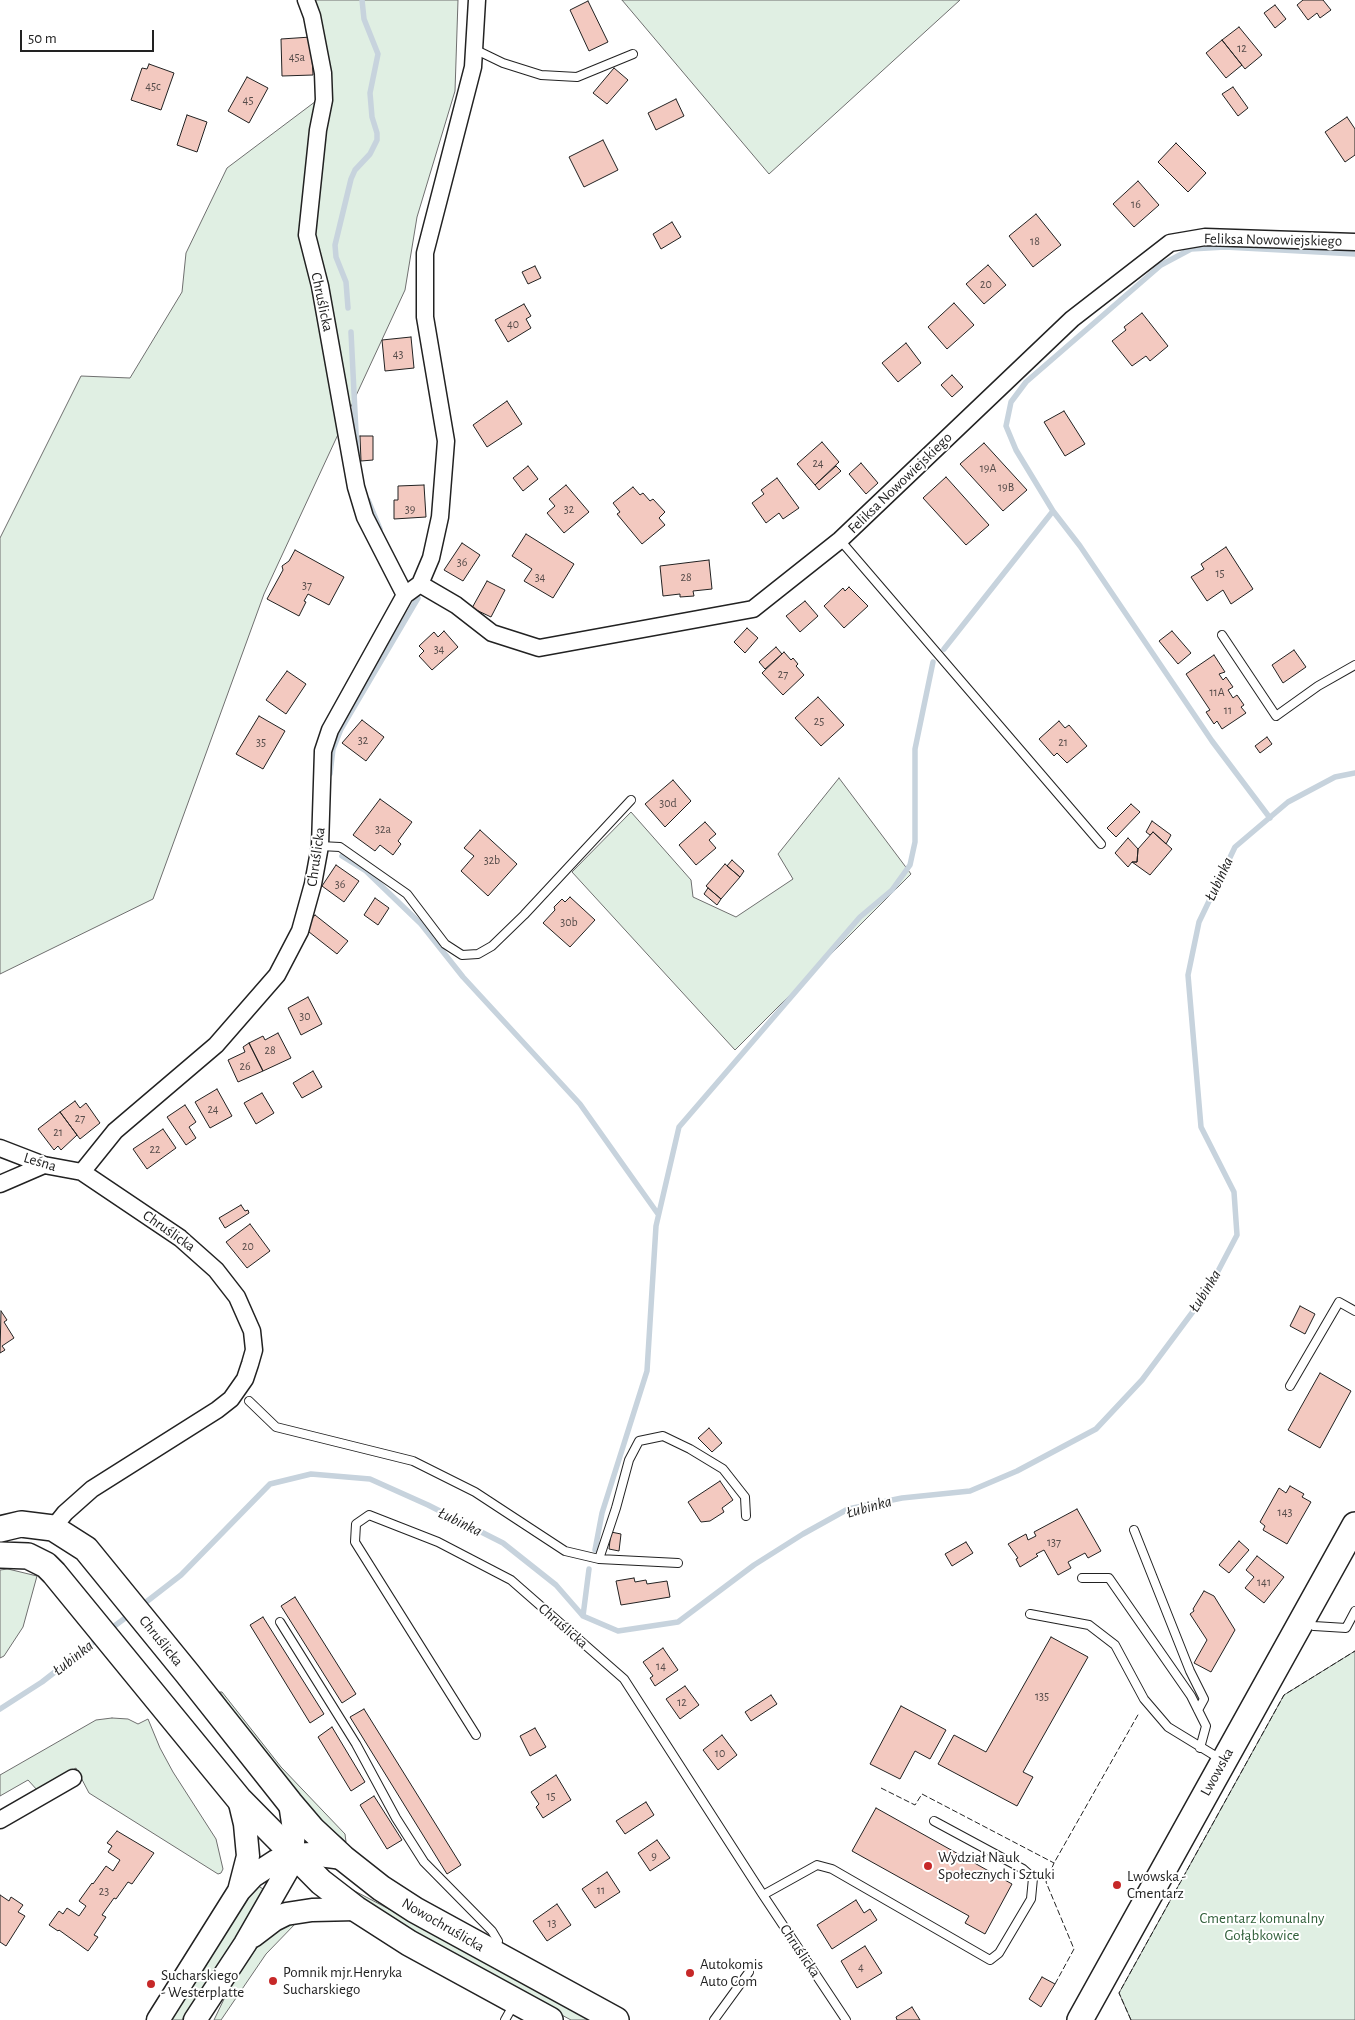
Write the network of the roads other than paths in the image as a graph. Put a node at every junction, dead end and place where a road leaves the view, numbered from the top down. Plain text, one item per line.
1 (306, 0) edge
2 (477, 0) edge
3 (474, 49) junction
4 (632, 54) dead end
5 (1355, 242) edge
6 (840, 540) junction
7 (420, 584) junction
8 (405, 595) junction
9 (1222, 635) dead end
10 (1355, 665) edge
11 (630, 800) dead end
12 (1101, 844) dead end
13 (320, 846) junction
14 (0, 1148) edge
15 (44, 1166) junction
16 (82, 1172) junction
17 (0, 1184) edge
18 (1355, 1310) edge
19 (1290, 1386) dead end
20 (249, 1401) dead end
21 (746, 1516) dead end
22 (1355, 1525) edge
23 (53, 1528) junction
24 (0, 1529) edge
25 (1134, 1530) dead end
26 (0, 1555) edge
27 (28, 1556) junction
28 (599, 1559) junction
29 (678, 1564) dead end
30 (1082, 1578) dead end
31 (1355, 1611) edge
32 (1030, 1614) dead end
33 (1302, 1619) junction
34 (280, 1622) dead end
35 (1198, 1710) junction
36 (476, 1735) dead end
37 (1200, 1748) junction
38 (1223, 1760) junction
39 (73, 1778) dead end
40 (239, 1799) junction
41 (290, 1804) junction
42 (0, 1820) edge
43 (934, 1822) dead end
44 (292, 1855) junction
45 (343, 1858) junction
46 (240, 1891) junction
47 (763, 1895) junction
48 (356, 1909) junction
49 (245, 1944) junction
50 (495, 1954) junction
51 (749, 1972) dead end
52 (511, 2011) edge
53 (1083, 2019) edge
54 (158, 2020) edge
55 (195, 2020) edge
56 (550, 2020) edge
57 (616, 2020) edge
58 (714, 2020) edge
59 (846, 2020) edge

1 - 8 street, Chruślicka
2 - 3 street
3 - 4 lane
3 - 7 street
5 - 6 street, Feliksa Nowowiejskiego
6 - 7 street, Feliksa Nowowiejskiego
6 - 12 lane
7 - 8 street, Chruślicka
8 - 13 street, Chruślicka
9 - 10 lane
11 - 13 lane
13 - 16 street, Chruślicka
14 - 15 street, Leśna
15 - 16 street, Leśna
15 - 17 street
16 - 23 street, Chruślicka
18 - 19 lane
20 - 28 lane
21 - 28 lane
22 - 33 main road, Lwowska
23 - 24 main road
23 - 27 main road
23 - 41 main road, Chruślicka
25 - 35 lane
26 - 27 main road
27 - 40 main road
28 - 29 lane
30 - 35 lane
31 - 33 lane
32 - 37 lane
33 - 38 main road, Lwowska
34 - 50 lane
35 - 37 lane
36 - 47 lane, Chruślicka
37 - 38 lane
38 - 53 main road, Lwowska
39 - 42 street
40 - 44 main road, Nowochruślicka
40 - 46 street
41 - 44 street
41 - 45 main road, Nowochruślicka
43 - 47 lane
44 - 45 street
44 - 46 street
44 - 48 main road, Nowochruślicka
44 - 49 street
45 - 50 main road, Nowochruślicka
46 - 54 street
47 - 59 lane, Chruślicka
48 - 49 street
48 - 52 main road, Nowochruślicka
49 - 55 street
50 - 57 main road, Nowochruślicka
51 - 58 lane
52 - 56 main road, Nowochruślicka

